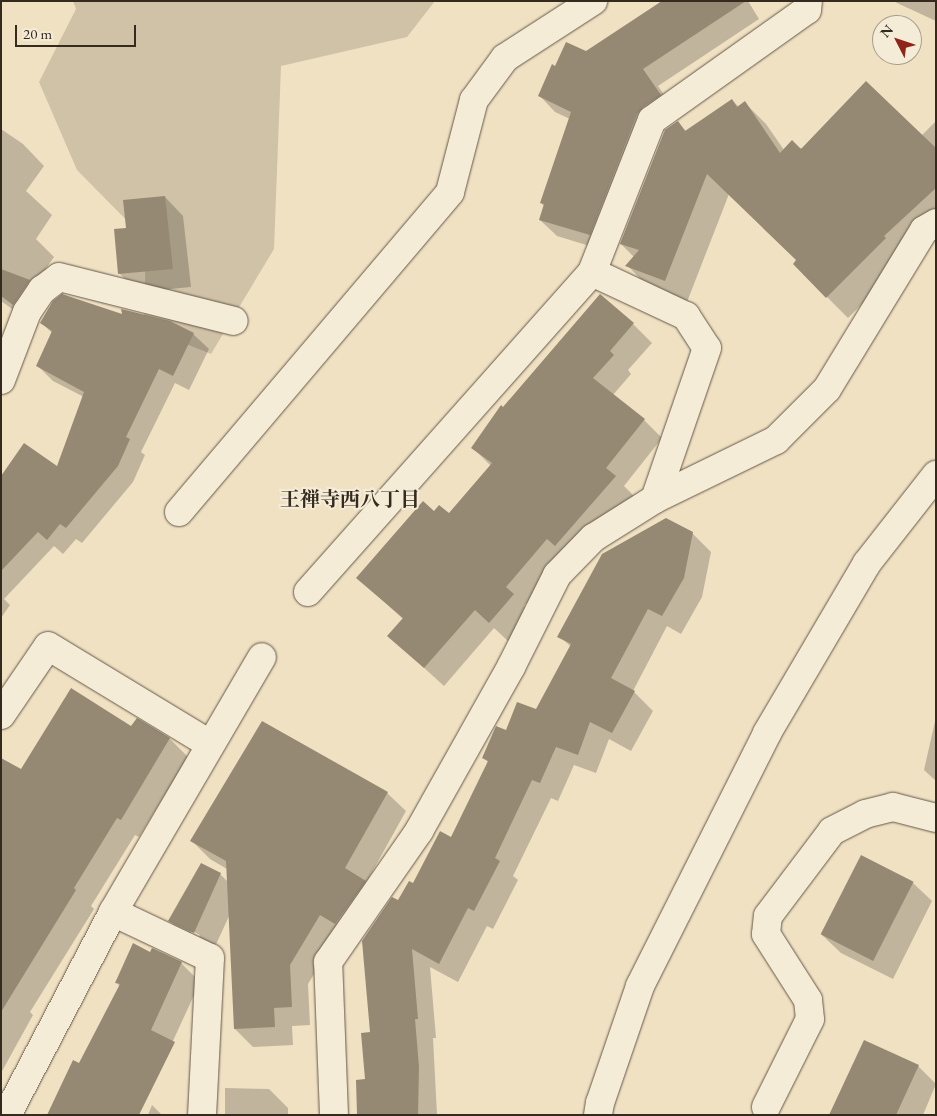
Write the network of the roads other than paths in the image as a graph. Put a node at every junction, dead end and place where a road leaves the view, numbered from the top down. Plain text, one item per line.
1 (593, 1) edge
2 (808, 1) edge
3 (936, 223) edge
4 (592, 272) junction
5 (234, 321) dead end
6 (1, 380) edge
7 (936, 475) edge
8 (654, 499) junction
9 (179, 512) dead end
10 (308, 592) dead end
11 (262, 657) dead end
12 (1, 716) edge
13 (210, 744) junction
14 (936, 818) edge
15 (113, 912) junction
16 (766, 1107) dead end
17 (7, 1115) edge
18 (202, 1115) edge
19 (334, 1115) edge
20 (598, 1115) edge

1 - 9 street
2 - 4 street
3 - 8 street
4 - 8 street
4 - 10 street
5 - 6 street
7 - 20 street
8 - 19 street
11 - 13 street
12 - 13 street
13 - 15 street
14 - 16 street
15 - 17 street
15 - 18 street

